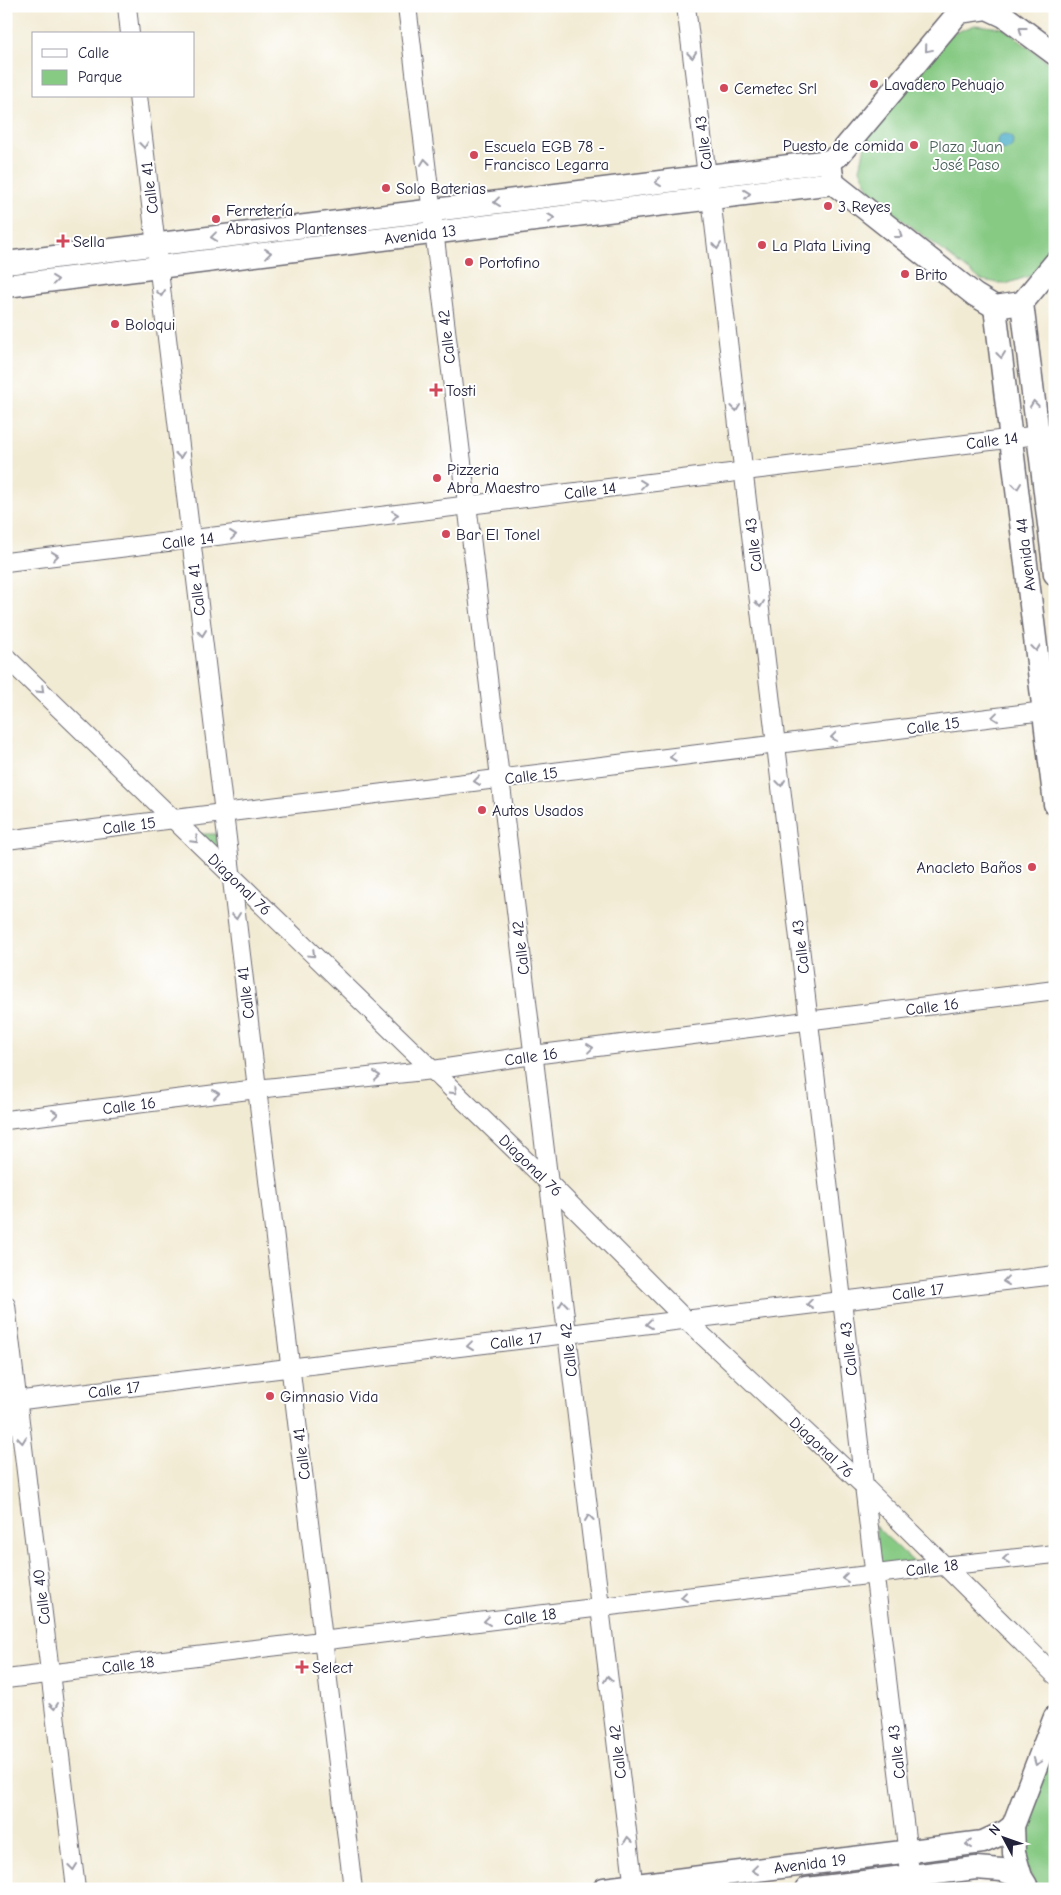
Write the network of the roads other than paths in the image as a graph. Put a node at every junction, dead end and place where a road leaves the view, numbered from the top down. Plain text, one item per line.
1 (127, 6) edge
2 (407, 6) edge
3 (686, 6) edge
4 (987, 7) edge
5 (959, 9) edge
6 (130, 32) edge
7 (1055, 54) edge
8 (138, 98) edge
9 (832, 172) junction
10 (707, 176) junction
11 (711, 198) junction
12 (432, 222) junction
13 (155, 245) junction
14 (6, 263) edge
15 (1055, 263) edge
16 (157, 267) junction
17 (6, 286) edge
18 (1022, 303) junction
19 (995, 307) junction
20 (1046, 434) edge
21 (1011, 438) junction
22 (744, 471) junction
23 (466, 506) junction
24 (190, 540) junction
25 (6, 562) edge
26 (1055, 574) edge
27 (6, 656) edge
28 (1049, 712) edge
29 (776, 744) junction
30 (499, 779) junction
31 (1055, 804) edge
32 (223, 813) junction
33 (175, 820) junction
34 (6, 840) edge
35 (231, 876) junction
36 (1055, 990) edge
37 (809, 1021) junction
38 (533, 1055) junction
39 (432, 1070) junction
40 (257, 1089) junction
41 (6, 1120) edge
42 (548, 1182) junction
43 (1055, 1275) edge
44 (842, 1301) junction
45 (6, 1305) edge
46 (686, 1320) junction
47 (567, 1334) junction
48 (290, 1368) junction
49 (12, 1401) edge
50 (864, 1487) junction
51 (1055, 1554) edge
52 (942, 1566) junction
53 (875, 1574) junction
54 (600, 1607) junction
55 (324, 1641) junction
56 (50, 1674) junction
57 (1055, 1675) edge
58 (6, 1679) edge
59 (1055, 1716) edge
60 (1013, 1826) junction
61 (908, 1851) junction
62 (912, 1882) edge
63 (1025, 1883) edge
64 (633, 1887) edge
65 (76, 1889) edge
66 (353, 1889) edge
67 (604, 1889) edge
68 (807, 1889) edge

1 - 6 street
12 -> 2 street, Calle 42
3 -> 10 street, Calle 43
4 - 5 main road
7 -> 4 main road
5 -> 9 main road
8 -> 13 street, Calle 41
9 - 10 main road, Avenida 13
11 -> 9 main road, Avenida 13
9 -> 19 main road
10 - 11 street, Calle 43
10 -> 12 main road, Avenida 13
12 -> 11 main road, Avenida 13
11 -> 22 street, Calle 43
12 -> 13 main road, Avenida 13
16 -> 12 main road, Avenida 13
12 - 23 street, Calle 42
13 - 14 main road, Avenida 13
13 - 16 street, Calle 41
15 - 18 main road
17 -> 16 main road, Avenida 13
16 -> 24 street, Calle 41
18 - 19 main road
20 -> 18 main road, Avenida 44
19 -> 21 main road, Avenida 44
20 - 21 street, Calle 14
20 - 26 main road, Avenida 44
21 - 22 street, Calle 14
21 -> 28 main road, Avenida 44
23 -> 22 street, Calle 14
22 -> 29 street, Calle 43
24 -> 23 street, Calle 14
23 - 30 street, Calle 42
25 -> 24 street, Calle 14
24 -> 32 street, Calle 41
27 -> 33 street, Diagonal 76
28 -> 29 street, Calle 15
28 - 31 main road, Avenida 44
29 -> 30 street, Calle 15
29 -> 37 street, Calle 43
30 -> 32 street, Calle 15
30 - 38 street, Calle 42
32 - 33 street, Calle 15
32 - 35 street, Calle 41
33 - 34 street, Calle 15
33 -> 35 street, Diagonal 76
35 -> 39 street, Diagonal 76
35 -> 40 street, Calle 41
36 - 37 street, Calle 16
38 -> 37 street, Calle 16
37 - 44 street, Calle 43
38 - 39 street, Calle 16
38 - 42 street, Calle 42
40 -> 39 street, Calle 16
39 -> 42 street, Diagonal 76
41 -> 40 street, Calle 16
40 - 48 street, Calle 41
42 - 46 street, Diagonal 76
47 -> 42 street, Calle 42
43 -> 44 street, Calle 17
44 -> 46 street, Calle 17
44 - 50 street, Calle 43
45 - 49 street, Calle 40
46 -> 47 street, Calle 17
46 - 50 street, Diagonal 76
47 -> 48 street, Calle 17
54 -> 47 street, Calle 42
48 - 49 street, Calle 17
48 - 55 street, Calle 41
49 -> 56 street, Calle 40
50 - 52 street, Diagonal 76
50 - 53 street, Calle 43
51 -> 52 street, Calle 18
52 - 53 street, Calle 18
52 - 57 street, Diagonal 76
53 -> 54 street, Calle 18
53 - 61 street, Calle 43
54 -> 55 street, Calle 18
64 -> 54 street, Calle 42
55 - 56 street, Calle 18
55 - 66 street, Calle 41
56 - 58 street, Calle 18
56 -> 65 street, Calle 40
59 -> 60 main road
60 -> 61 main road, Avenida 19
60 - 63 main road
61 - 62 street, Calle 43
61 -> 64 main road, Avenida 19
62 - 63 main road, Avenida 19
62 - 68 main road, Avenida 19
64 - 67 main road, Avenida 19

